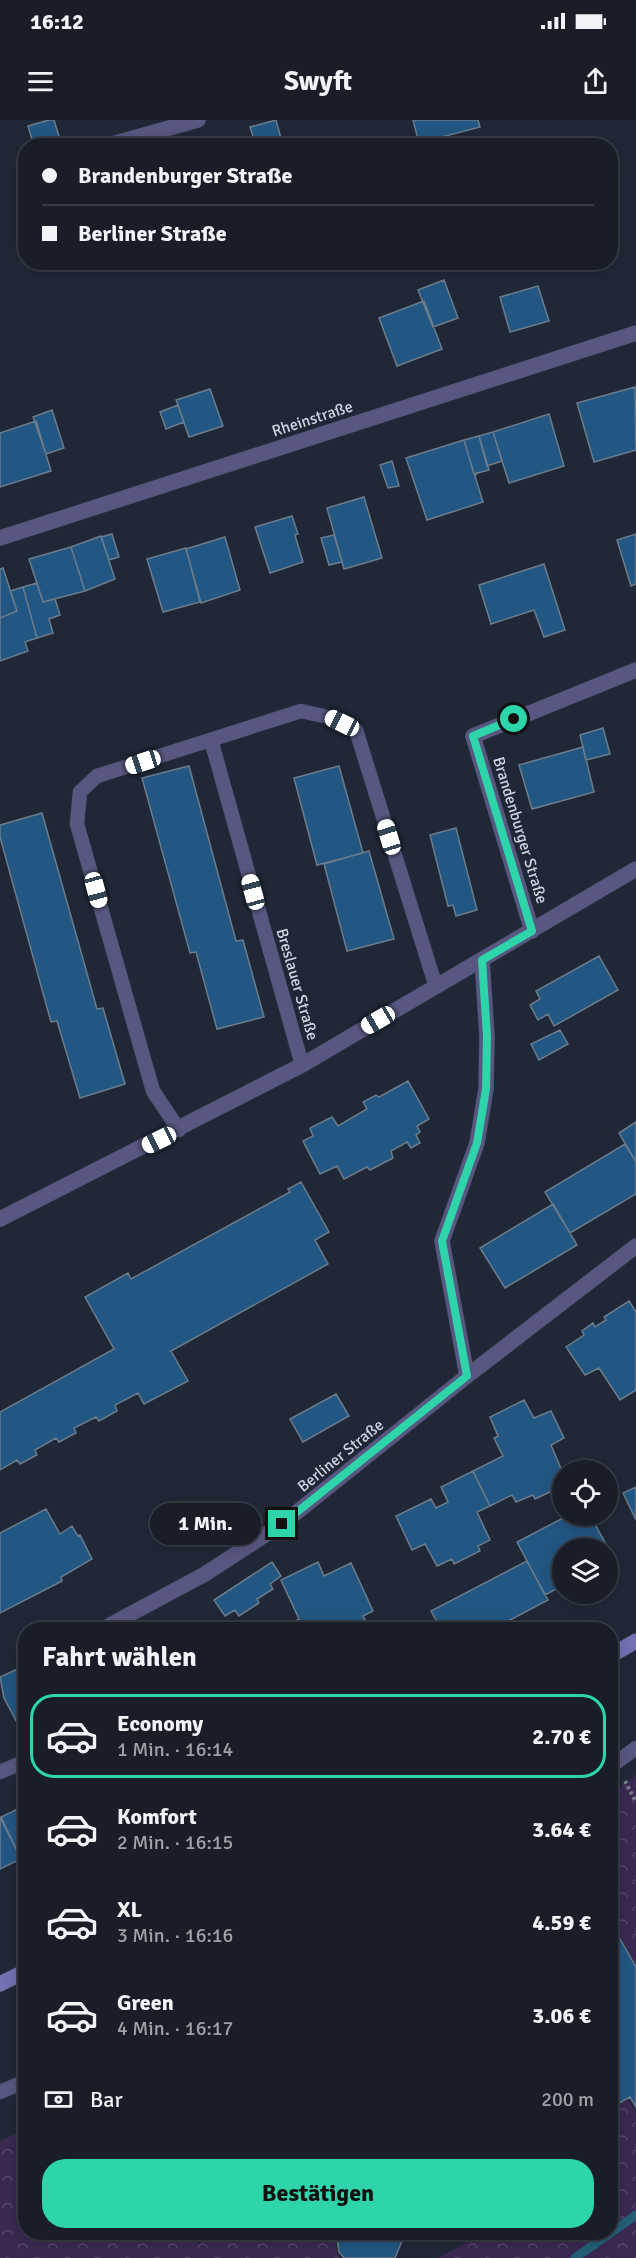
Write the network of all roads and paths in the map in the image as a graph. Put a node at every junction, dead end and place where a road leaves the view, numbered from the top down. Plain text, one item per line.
1 (198, 120) edge
2 (134, 138) edge
3 (636, 333) edge
4 (0, 537) edge
5 (636, 670) edge
6 (211, 740) junction
7 (636, 869) edge
8 (532, 931) junction
9 (482, 960) junction
10 (436, 987) junction
11 (302, 1065) junction
12 (179, 1130) junction
13 (0, 1219) edge
14 (636, 1246) edge
15 (467, 1376) junction
16 (120, 1622) edge
17 (636, 1641) edge
18 (618, 1651) edge
19 (636, 1748) edge
20 (618, 1761) edge
21 (18, 1764) edge
22 (0, 1772) edge
23 (18, 1975) edge
24 (0, 1984) edge
25 (18, 2084) edge
26 (0, 2092) edge

1 - 2 street
3 - 4 street, Rheinstraße
5 - 8 street, Brandenburger Straße
6 - 10 lane
6 - 11 lane, Breslauer Straße
6 - 12 lane
7 - 8 street, Breslauer Straße
8 - 9 street, Breslauer Straße
9 - 10 street, Breslauer Straße
9 - 15 street
10 - 11 street, Breslauer Straße
11 - 12 street, Breslauer Straße
12 - 13 street, Breslauer Straße
14 - 15 street, Berliner Straße
15 - 16 street, Berliner Straße
17 - 18 main road
19 - 20 lane
21 - 22 lane
23 - 24 main road
25 - 26 lane

